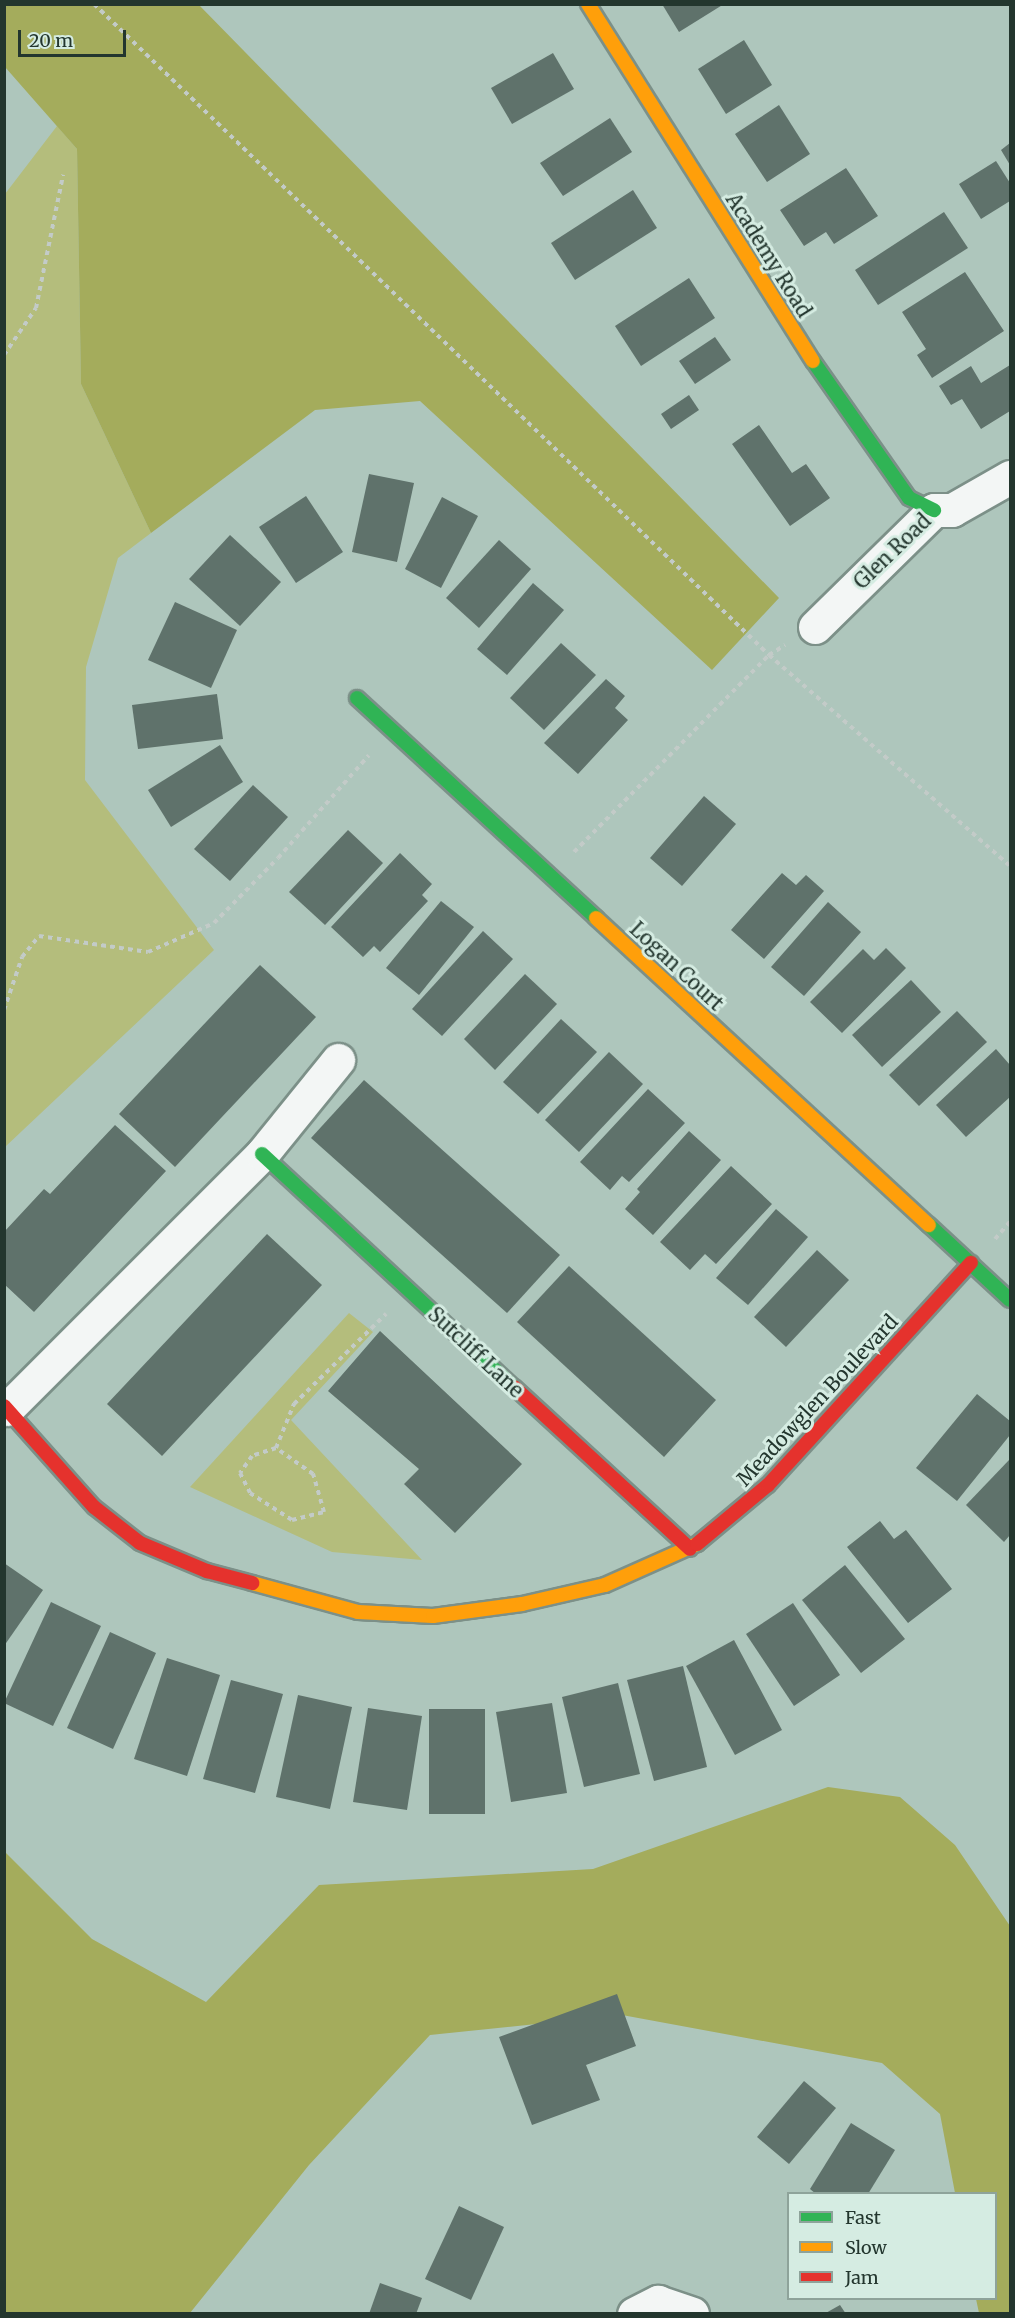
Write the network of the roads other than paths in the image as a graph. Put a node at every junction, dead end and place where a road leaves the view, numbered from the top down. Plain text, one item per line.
1 (588, 4) edge
2 (1011, 477) edge
3 (934, 510) junction
4 (815, 627) road end
5 (357, 698) dead end
6 (338, 1060) dead end
7 (262, 1154) junction
8 (971, 1263) junction
9 (1011, 1300) edge
10 (6, 1408) edge
11 (690, 1549) junction
12 (633, 2313) edge
13 (692, 2313) edge

1 - 3 street, Academy Road
2 - 3 street, Glen Road
3 - 4 street, Glen Road
5 - 8 street, Logan Court
6 - 7 street
7 - 10 street
7 - 11 street, Sutcliff Lane
8 - 9 street, Logan Court
8 - 11 street, Meadowglen Boulevard
10 - 11 street, Meadowglen Boulevard
12 - 13 street

